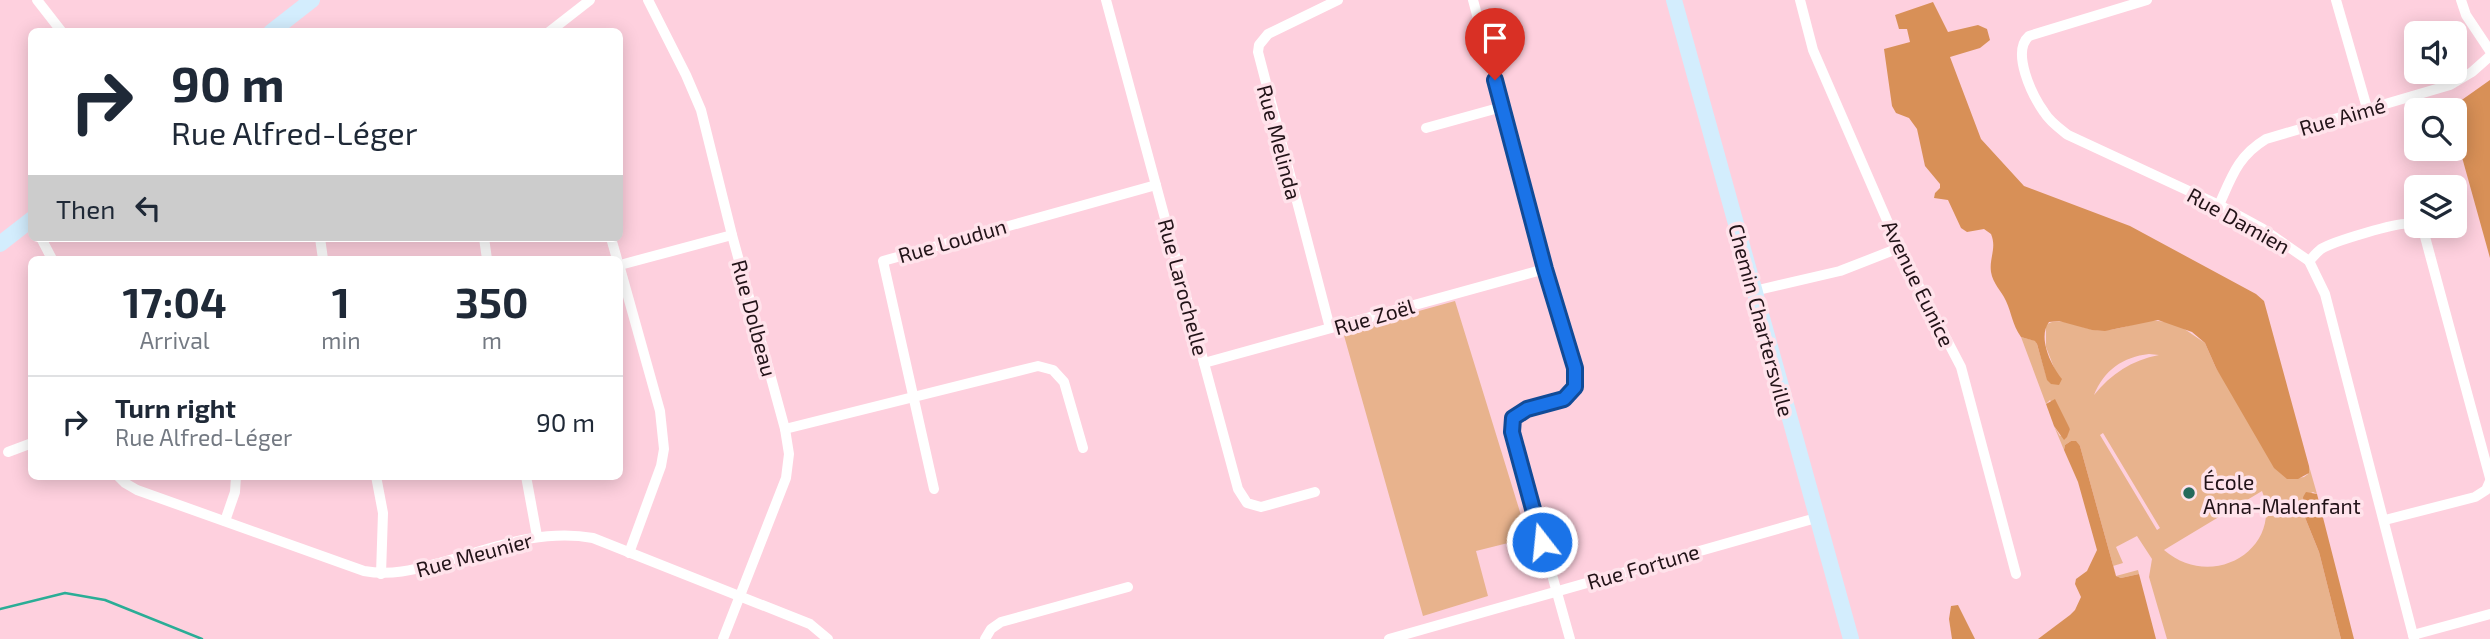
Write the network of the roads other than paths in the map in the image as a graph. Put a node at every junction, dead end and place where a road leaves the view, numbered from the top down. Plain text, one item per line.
1 (37, 0) edge
2 (312, 0) edge
3 (590, 0) edge
4 (649, 0) edge
5 (1106, 0) edge
6 (1338, 0) edge
7 (1473, 0) edge
8 (1674, 0) edge
9 (1800, 0) edge
10 (2147, 0) edge
11 (2336, 0) edge
12 (2461, 0) edge
13 (59, 28) edge
14 (276, 28) edge
15 (554, 28) edge
16 (2490, 54) edge
17 (1502, 107) junction
18 (2367, 108) junction
19 (1426, 128) dead end
20 (1156, 185) junction
21 (2219, 205) junction
22 (28, 224) edge
23 (732, 235) junction
24 (0, 244) edge
25 (1899, 248) junction
26 (2309, 261) junction
27 (623, 266) edge
28 (1545, 269) junction
29 (623, 278) edge
30 (1754, 291) junction
31 (1330, 328) junction
32 (1204, 363) junction
33 (914, 397) junction
34 (785, 429) junction
35 (28, 444) edge
36 (1083, 447) dead end
37 (8, 452) dead end
38 (122, 480) edge
39 (236, 480) edge
40 (377, 480) edge
41 (527, 480) edge
42 (2490, 480) edge
43 (934, 489) dead end
44 (1315, 492) dead end
45 (1816, 518) junction
46 (2385, 520) junction
47 (225, 521) junction
48 (537, 536) junction
49 (629, 553) junction
50 (381, 574) junction
51 (2016, 574) dead end
52 (1128, 587) dead end
53 (1556, 591) junction
54 (741, 597) junction
55 (2490, 614) edge
56 (2414, 637) edge
57 (723, 639) edge
58 (828, 639) edge
59 (985, 639) edge
60 (1389, 639) edge
61 (1570, 639) edge
62 (1851, 639) edge

1 - 13 street
2 - 14 street
3 - 15 street
4 - 23 street, Rue Dolbeau
5 - 20 street, Rue Larochelle
6 - 31 street, Rue Melinda
7 - 17 street
8 - 30 street, Chemin Chartersville
9 - 25 street, Avenue Eunice
10 - 21 street, Rue Damien
11 - 18 street
12 - 16 street
16 - 18 street, Rue Aimé
17 - 19 street
17 - 28 street
18 - 21 street, Rue Aimé
20 - 32 street, Rue Larochelle
20 - 33 street, Rue Loudun
21 - 26 street, Rue Damien
22 - 24 street
23 - 27 street
23 - 34 street, Rue Dolbeau
25 - 30 street
25 - 51 street, Avenue Eunice
26 - 42 street
26 - 46 street, Rue Damien
28 - 31 street, Rue Zoël
28 - 53 street
29 - 49 street
30 - 45 street, Chemin Chartersville
31 - 32 street, Rue Zoël
32 - 44 street, Rue Larochelle
33 - 34 street
33 - 36 street
33 - 43 street
34 - 54 street, Rue Dolbeau
35 - 37 street
38 - 47 street, Rue Meunier
39 - 47 street
40 - 50 street
41 - 48 street
42 - 46 street
45 - 53 street, Rue Fortune
45 - 62 street, Chemin Chartersville
46 - 56 street, Rue Damien
47 - 50 street, Rue Meunier
48 - 49 street, Rue Meunier
48 - 50 street, Rue Meunier
49 - 54 street, Rue Meunier
52 - 59 street
53 - 60 street, Rue Fortune
53 - 61 street
54 - 57 street, Rue Dolbeau
54 - 58 street, Rue Meunier
55 - 56 street

